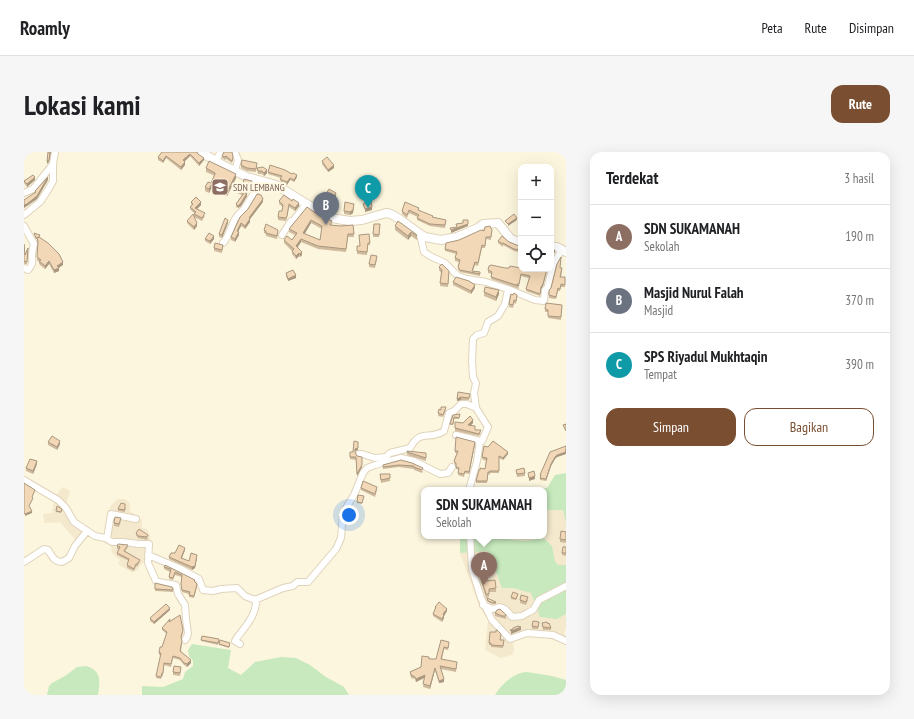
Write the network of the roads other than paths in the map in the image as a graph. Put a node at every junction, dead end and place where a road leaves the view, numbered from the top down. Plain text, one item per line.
1 (55, 152) edge
2 (201, 152) edge
3 (221, 152) edge
4 (235, 152) edge
5 (215, 161) junction
6 (53, 164) junction
7 (235, 171) junction
8 (268, 182) junction
9 (24, 194) edge
10 (306, 204) junction
11 (24, 215) edge
12 (24, 226) edge
13 (420, 234) junction
14 (282, 235) dead end
15 (518, 242) edge
16 (223, 243) edge
17 (554, 248) edge
18 (564, 251) edge
19 (24, 268) edge
20 (508, 289) junction
21 (476, 408) junction
22 (456, 435) dead end
23 (480, 441) junction
24 (360, 454) dead end
25 (452, 468) dead end
26 (24, 480) edge
27 (470, 487) edge
28 (136, 519) dead end
29 (87, 530) junction
30 (107, 539) junction
31 (470, 539) edge
32 (148, 555) junction
33 (24, 562) edge
34 (566, 586) edge
35 (256, 599) junction
36 (483, 605) junction
37 (185, 640) dead end
38 (566, 641) edge
39 (240, 644) dead end

1 - 6 street
2 - 5 street
3 - 5 street
4 - 7 street
5 - 7 street
6 - 9 street
6 - 11 street
7 - 8 street
8 - 10 street
8 - 16 street
10 - 13 street
10 - 14 street
12 - 19 street
13 - 15 street
13 - 20 street
17 - 18 street
18 - 20 street
20 - 21 street
21 - 23 street
21 - 24 street
22 - 23 street
23 - 27 street
25 - 35 street
26 - 29 street
28 - 30 street
29 - 30 street
29 - 33 street
30 - 32 street
31 - 36 street
32 - 35 street
32 - 37 street
34 - 36 street
35 - 39 street
36 - 38 street

